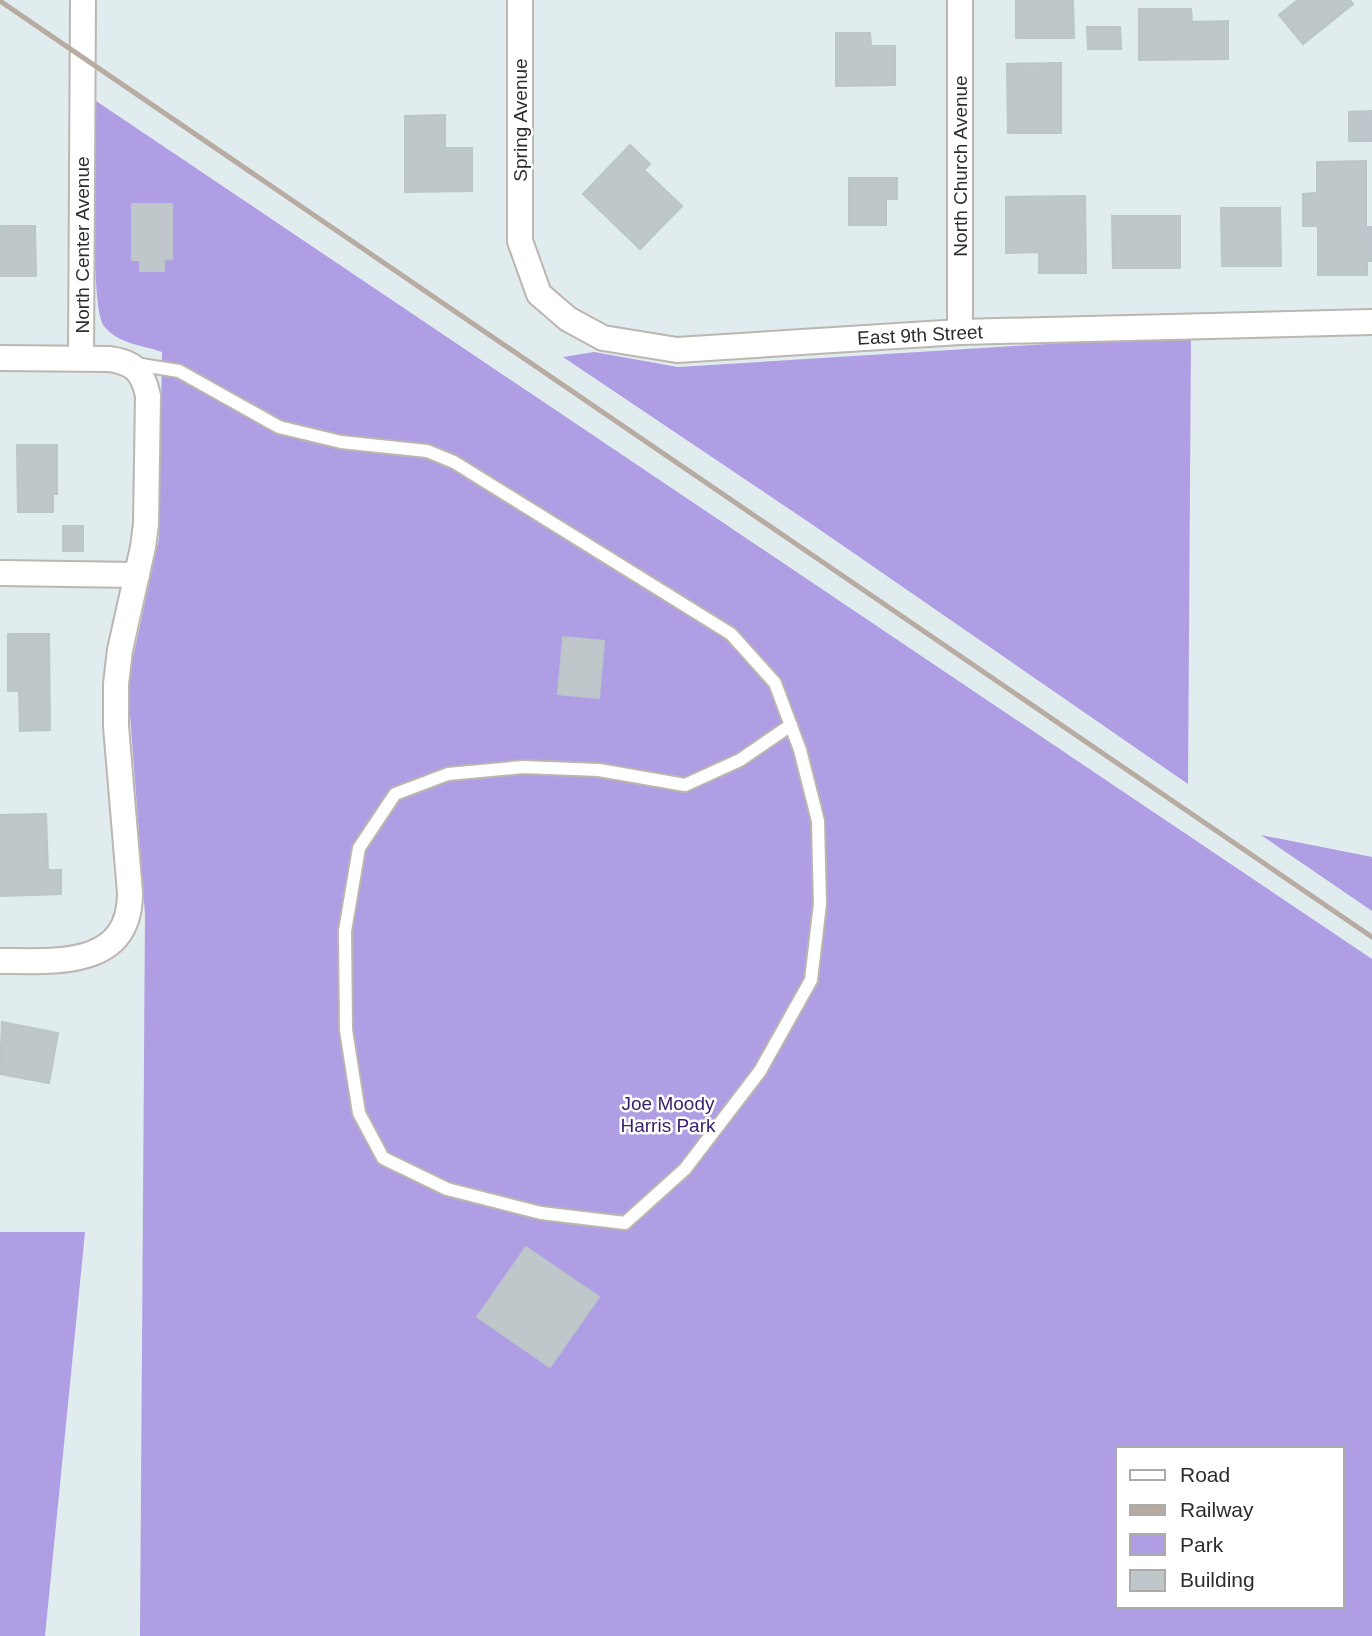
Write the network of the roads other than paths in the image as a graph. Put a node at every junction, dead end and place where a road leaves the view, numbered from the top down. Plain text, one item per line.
1 (83, 0) edge
2 (520, 0) edge
3 (960, 0) edge
4 (520, 241) joint
5 (1372, 322) edge
6 (960, 332) junction
7 (0, 358) edge
8 (81, 358) junction
9 (131, 364) junction
10 (0, 573) edge
11 (137, 575) junction
12 (790, 725) junction
13 (0, 961) edge

1 - 8 street, North Center Avenue
2 - 4 street, Spring Avenue
3 - 6 street, North Church Avenue
4 - 6 street, East 9th Street
5 - 6 street, East 9th Street
7 - 8 street
8 - 9 street, North Center Avenue
9 - 11 street
9 - 12 lane
10 - 11 street
11 - 13 street
12 - 12 lane

